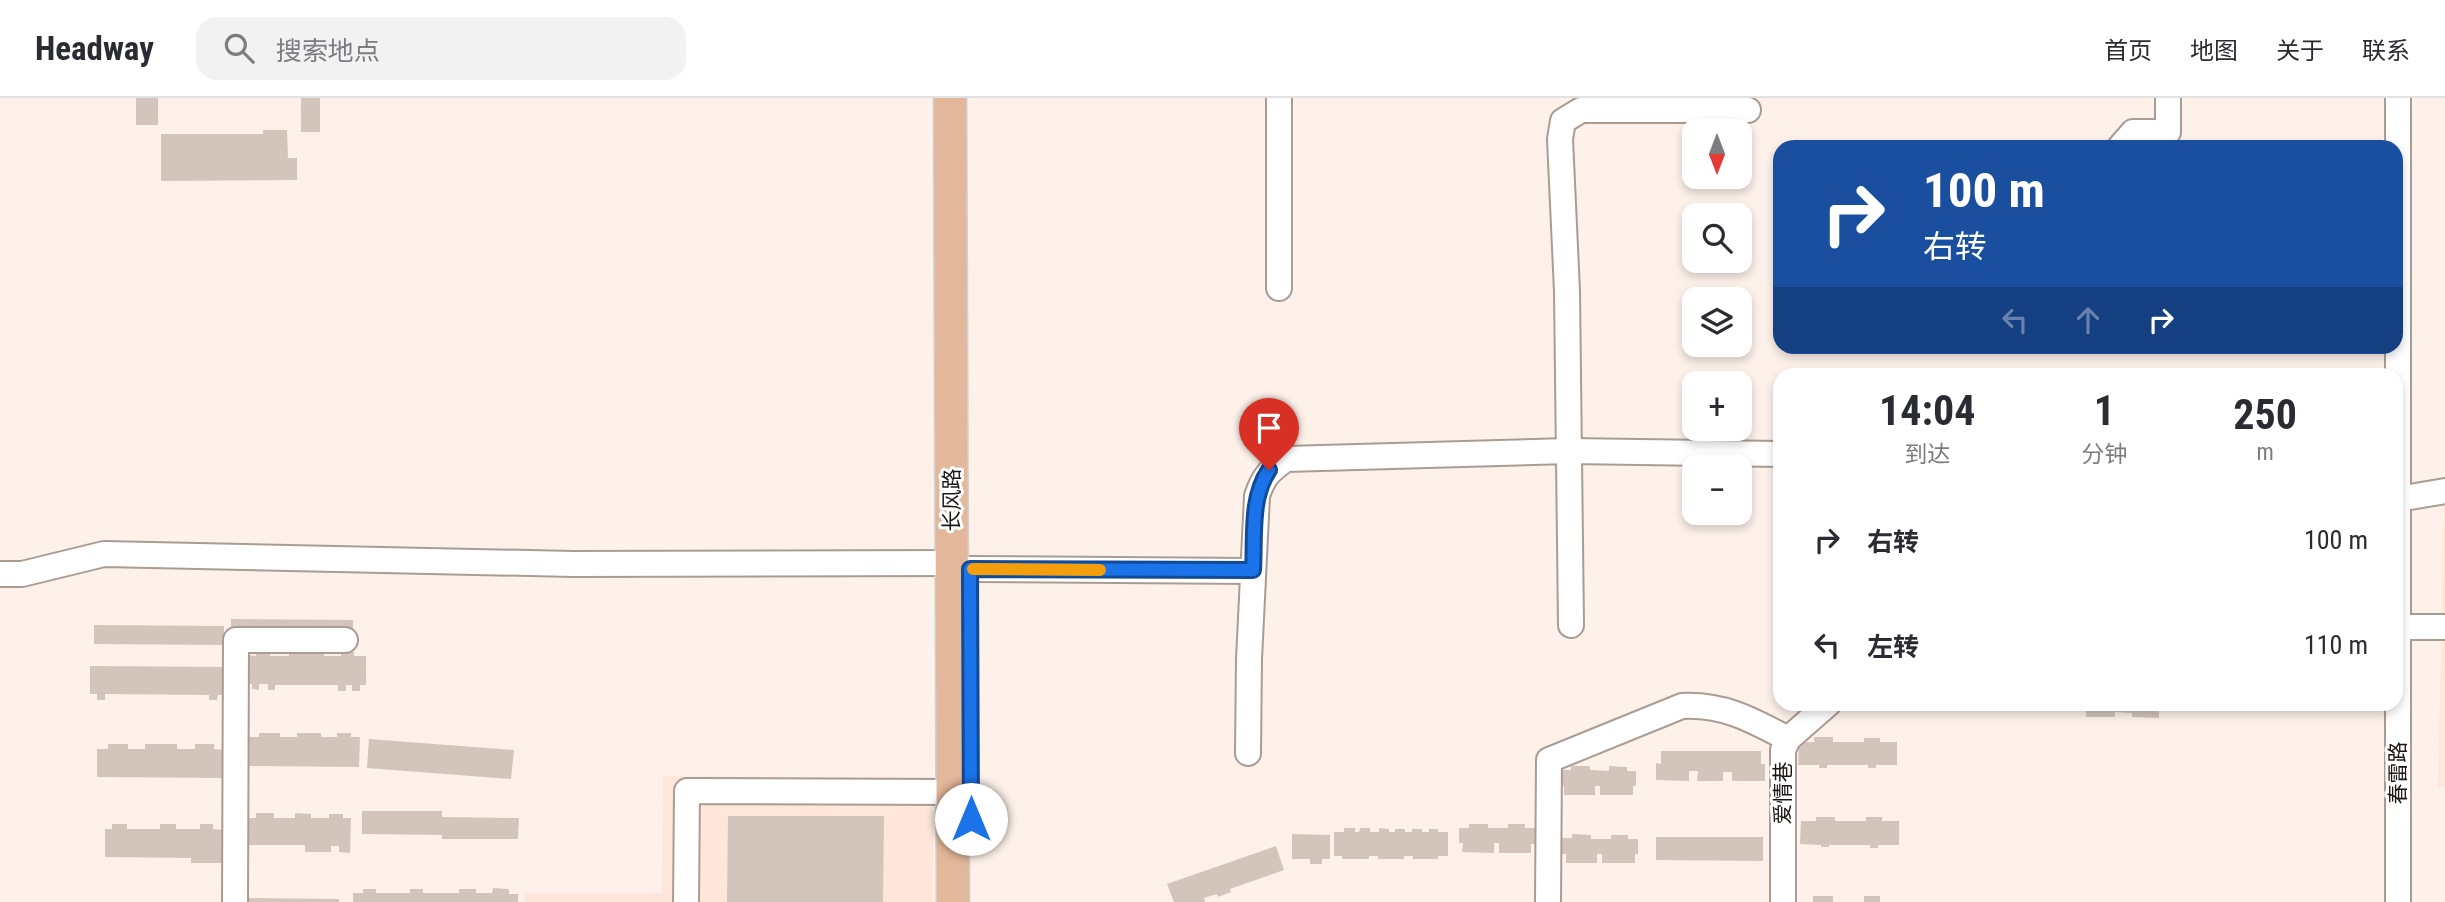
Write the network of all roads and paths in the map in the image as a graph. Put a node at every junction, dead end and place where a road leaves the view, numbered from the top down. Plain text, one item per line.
1 (950, 98) edge
2 (969, 98) edge
3 (1279, 98) edge
4 (2168, 98) edge
5 (2398, 98) edge
6 (1748, 110) dead end
7 (2126, 140) edge
8 (2398, 140) edge
9 (1279, 288) dead end
10 (1569, 451) junction
11 (1773, 454) edge
12 (2445, 491) edge
13 (2403, 510) edge
14 (961, 566) junction
15 (1253, 570) junction
16 (0, 574) edge
17 (1571, 625) dead end
18 (2403, 627) edge
19 (2445, 627) edge
20 (345, 640) dead end
21 (1820, 711) edge
22 (2398, 711) edge
23 (1788, 739) junction
24 (1248, 753) dead end
25 (953, 792) junction
26 (235, 902) edge
27 (686, 902) edge
28 (953, 902) edge
29 (972, 902) edge
30 (1548, 902) edge
31 (1783, 902) edge
32 (2398, 902) edge

1 - 14 main road, 长风路
2 - 14 main road, 长风路
3 - 9 street
4 - 7 street
5 - 8 street, 春雷路
6 - 10 street
10 - 11 street
10 - 15 street
10 - 17 street
12 - 13 street
14 - 15 street
14 - 16 street
14 - 25 main road, 长风路
14 - 29 main road, 长风路
15 - 24 street
18 - 19 street
20 - 26 street
21 - 23 street, 爱情巷
22 - 32 street, 春雷路
23 - 30 street
23 - 31 street, 爱情巷
25 - 27 street
25 - 28 main road, 长风路

